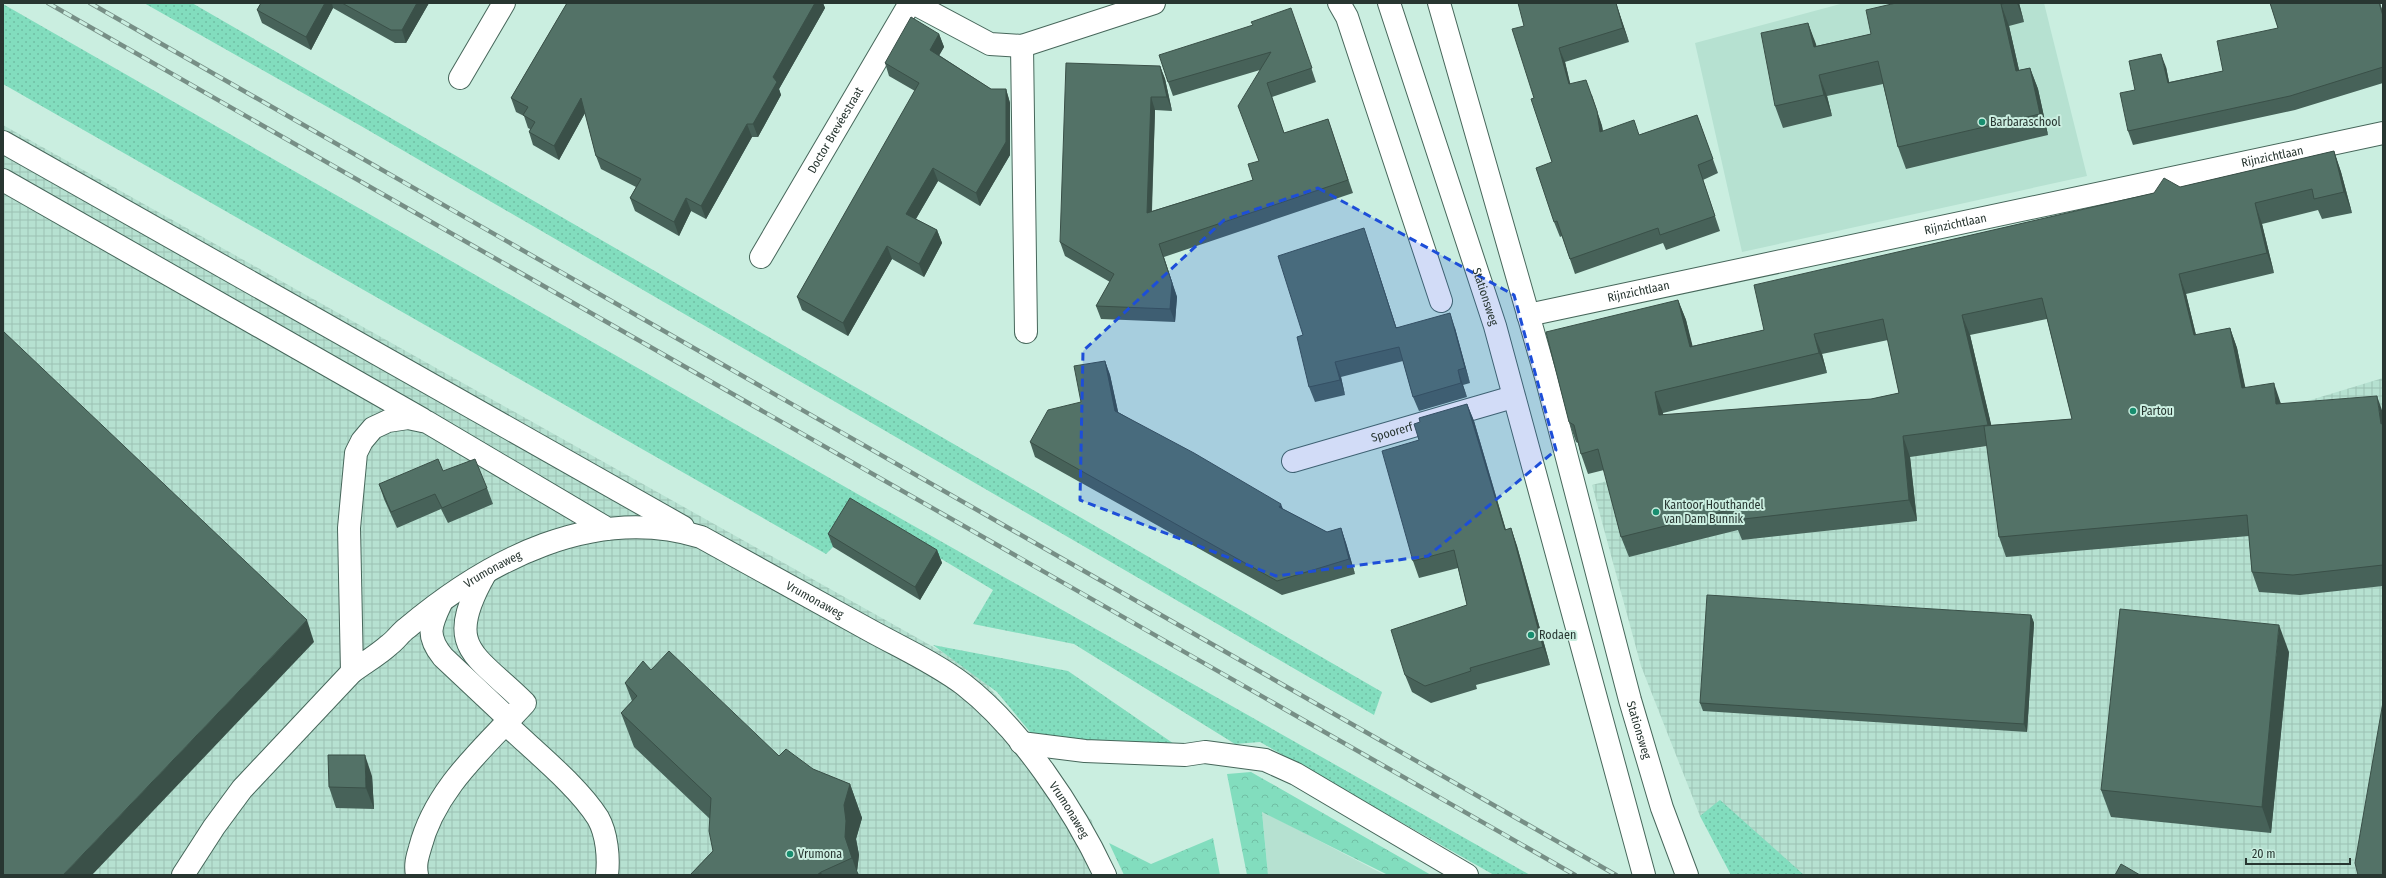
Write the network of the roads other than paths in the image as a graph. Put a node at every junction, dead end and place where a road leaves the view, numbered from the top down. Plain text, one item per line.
1 (504, 3) edge
2 (910, 3) edge
3 (913, 3) edge
4 (1154, 3) edge
5 (1339, 3) edge
6 (1389, 3) edge
7 (1439, 3) edge
8 (1022, 46) junction
9 (460, 78) dead end
10 (2383, 133) edge
11 (3, 142) edge
12 (3, 180) edge
13 (761, 257) dead end
14 (1441, 301) dead end
15 (1528, 315) junction
16 (1026, 332) dead end
17 (1514, 397) junction
18 (427, 422) junction
19 (1293, 461) dead end
20 (608, 529) junction
21 (701, 537) junction
22 (487, 572) junction
23 (1600, 582) junction
24 (1568, 594) junction
25 (441, 603) junction
26 (352, 672) junction
27 (508, 722) junction
28 (1021, 743) junction
29 (183, 875) edge
30 (417, 875) edge
31 (607, 875) edge
32 (1105, 875) edge
33 (1467, 875) edge
34 (1644, 875) edge
35 (1687, 875) edge

1 - 9 street
2 - 13 street, Doctor Brevéestraat
3 - 8 street
4 - 8 street
5 - 14 street
6 - 17 street, Stationsweg
7 - 15 street, Stationsweg
8 - 16 street
10 - 15 street, Rijnzichtlaan
11 - 21 street
12 - 18 street
15 - 23 street, Stationsweg
17 - 19 street, Spoorerf
17 - 24 street, Stationsweg
18 - 20 street
18 - 26 street
20 - 21 street, Vrumonaweg
20 - 22 street, Vrumonaweg
21 - 28 street, Vrumonaweg
22 - 25 street, Vrumonaweg
22 - 27 street
23 - 24 street
23 - 35 street, Stationsweg
24 - 34 street, Stationsweg
25 - 26 street, Vrumonaweg
25 - 27 street
26 - 29 street, Vrumonaweg
27 - 30 street
27 - 31 street
28 - 32 street, Vrumonaweg
28 - 33 street

